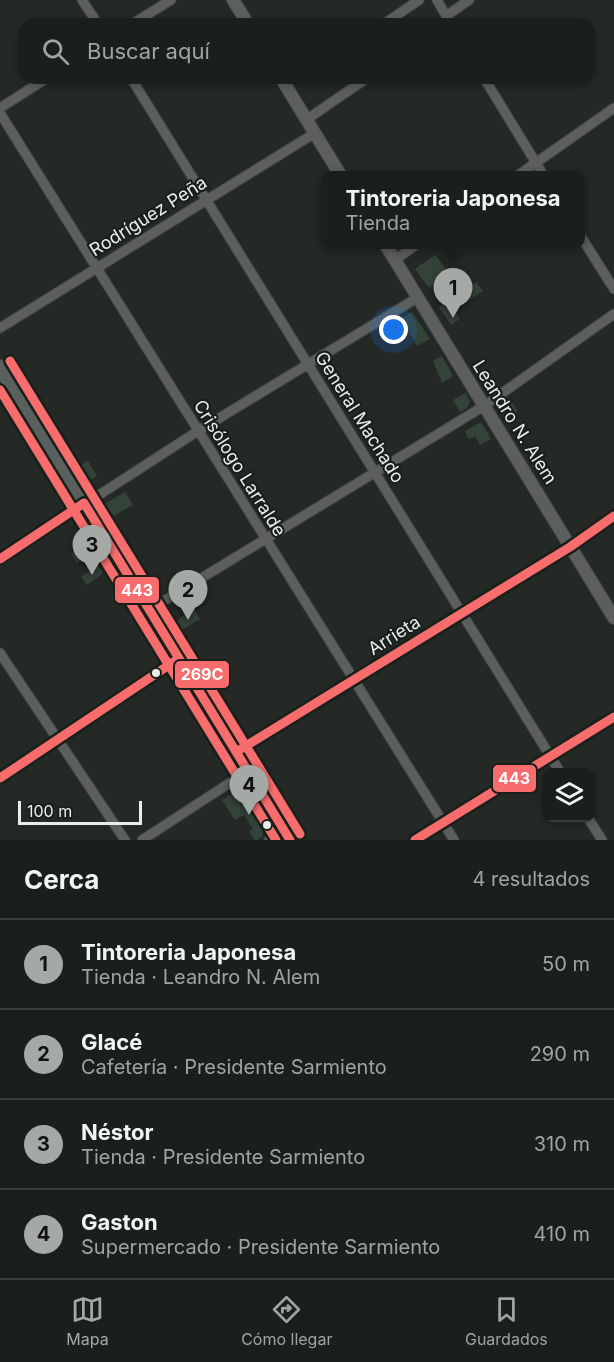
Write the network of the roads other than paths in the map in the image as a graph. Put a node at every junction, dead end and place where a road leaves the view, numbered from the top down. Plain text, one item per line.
1 (82, 0) edge
2 (171, 0) edge
3 (233, 0) edge
4 (419, 0) edge
5 (436, 0) edge
6 (470, 0) edge
7 (94, 18) edge
8 (142, 18) edge
9 (244, 18) edge
10 (393, 18) edge
11 (446, 18) edge
12 (451, 18) edge
13 (37, 84) edge
14 (135, 84) edge
15 (285, 84) edge
16 (358, 84) edge
17 (488, 84) edge
18 (0, 108) edge
19 (614, 108) edge
20 (0, 112) edge
21 (306, 120) junction
22 (315, 133) junction
23 (536, 162) junction
24 (338, 171) edge
25 (524, 171) edge
26 (541, 171) edge
27 (205, 200) junction
28 (585, 243) edge
29 (388, 249) edge
30 (410, 249) edge
31 (395, 260) junction
32 (97, 267) junction
33 (614, 289) edge
34 (417, 298) junction
35 (614, 314) edge
36 (0, 328) edge
37 (308, 365) junction
38 (0, 367) edge
39 (484, 406) junction
40 (198, 431) junction
41 (374, 471) junction
42 (84, 503) junction
43 (614, 516) edge
44 (264, 538) junction
45 (570, 547) junction
46 (0, 559) edge
47 (149, 610) junction
48 (461, 612) junction
49 (614, 618) edge
50 (0, 653) edge
51 (178, 659) junction
52 (354, 679) junction
53 (614, 717) edge
54 (58, 739) junction
55 (236, 752) junction
56 (550, 756) junction
57 (558, 768) edge
58 (248, 771) junction
59 (0, 778) edge
60 (591, 822) edge
61 (443, 823) junction
62 (287, 835) edge
63 (125, 840) edge
64 (142, 840) edge
65 (269, 840) edge
66 (415, 840) edge
67 (454, 840) edge
68 (602, 840) edge

1 - 7 street
2 - 8 street
3 - 9 street
4 - 10 street
5 - 11 street
6 - 12 street
13 - 18 street
14 - 27 street, General Machado
15 - 21 street
16 - 21 street
17 - 23 street
19 - 23 street
20 - 32 street, Crisólogo Larralde
21 - 22 street
22 - 24 street
22 - 27 street, Rodríguez Peña
23 - 25 street
23 - 26 street
27 - 32 street, Rodríguez Peña
27 - 37 street, General Machado
28 - 33 street
29 - 31 street, Leandro N. Alem
30 - 31 street
31 - 34 street, Leandro N. Alem
32 - 36 street, Rodríguez Peña
32 - 40 street, Crisólogo Larralde
34 - 37 street
34 - 39 street, Leandro N. Alem
35 - 39 street
37 - 40 street
37 - 41 street, General Machado
38 - 42 main road
39 - 41 street
39 - 45 street, Leandro N. Alem
40 - 42 street
40 - 44 street, Crisólogo Larralde
41 - 44 street
41 - 48 street, General Machado
42 - 46 street
42 - 47 main road
43 - 45 street, Arrieta
44 - 47 street
44 - 52 street, Crisólogo Larralde
45 - 48 street, Arrieta
45 - 49 street, Leandro N. Alem
47 - 51 main road
48 - 52 street, Arrieta
48 - 56 street, General Machado
50 - 54 street
51 - 54 street
51 - 55 main road
52 - 55 street, Arrieta
52 - 61 street, Crisólogo Larralde
53 - 56 street
54 - 59 street
54 - 63 street
55 - 58 main road
56 - 57 street, General Machado
56 - 61 street
58 - 62 main road
58 - 64 street
60 - 68 street
61 - 66 street
61 - 67 street, Crisólogo Larralde
62 - 65 street

